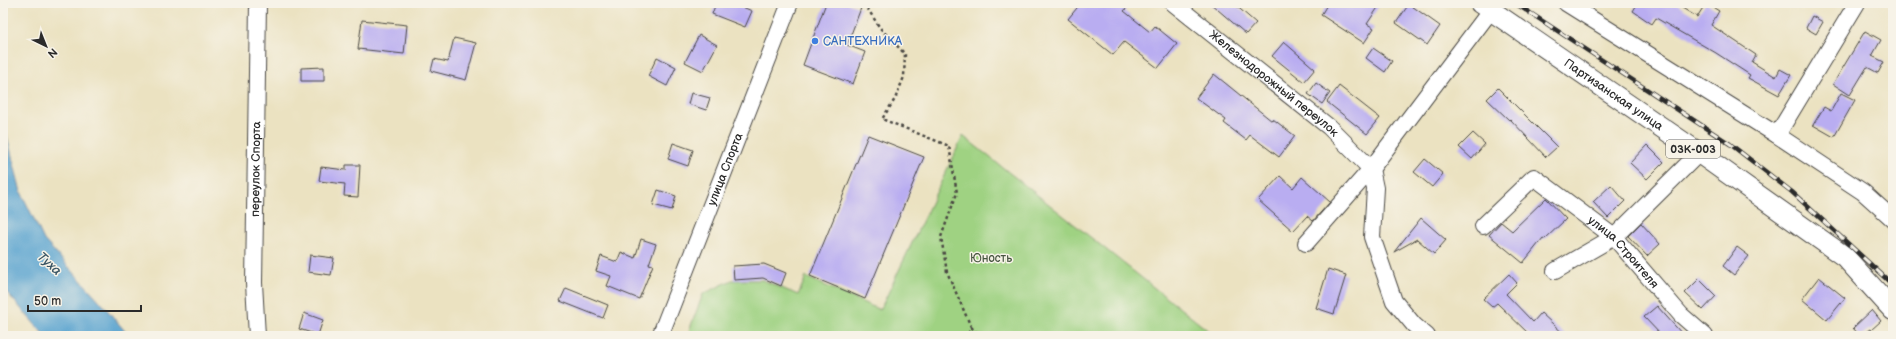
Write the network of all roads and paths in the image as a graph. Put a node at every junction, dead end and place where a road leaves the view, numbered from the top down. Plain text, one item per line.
1 (258, 3) edge
2 (790, 3) edge
3 (864, 3) edge
4 (1173, 3) edge
5 (1566, 3) edge
6 (1857, 3) edge
7 (1486, 7) edge
8 (1777, 135) junction
9 (1699, 153) junction
10 (1371, 168) junction
11 (1893, 219) edge
12 (1483, 226) dead end
13 (1614, 237) junction
14 (1306, 243) dead end
15 (1555, 271) dead end
16 (1893, 310) edge
17 (971, 326) junction
18 (257, 336) edge
19 (660, 336) edge
20 (968, 336) edge
21 (980, 336) edge
22 (1427, 336) edge
23 (1705, 336) edge

1 - 18 street, переулок Спорта
2 - 19 street, улица Спорта
3 - 17 path
4 - 10 street, Железнодорожный переулок
5 - 8 street
6 - 8 street
7 - 9 main road, Партизанская улица / 03К-003
7 - 10 street
8 - 11 street
9 - 13 street
9 - 16 main road, Партизанская улица / 03К-003
10 - 14 street
10 - 22 street
12 - 13 street, улица Строителя
13 - 15 street
13 - 23 street, улица Строителя
17 - 20 path
17 - 21 path

